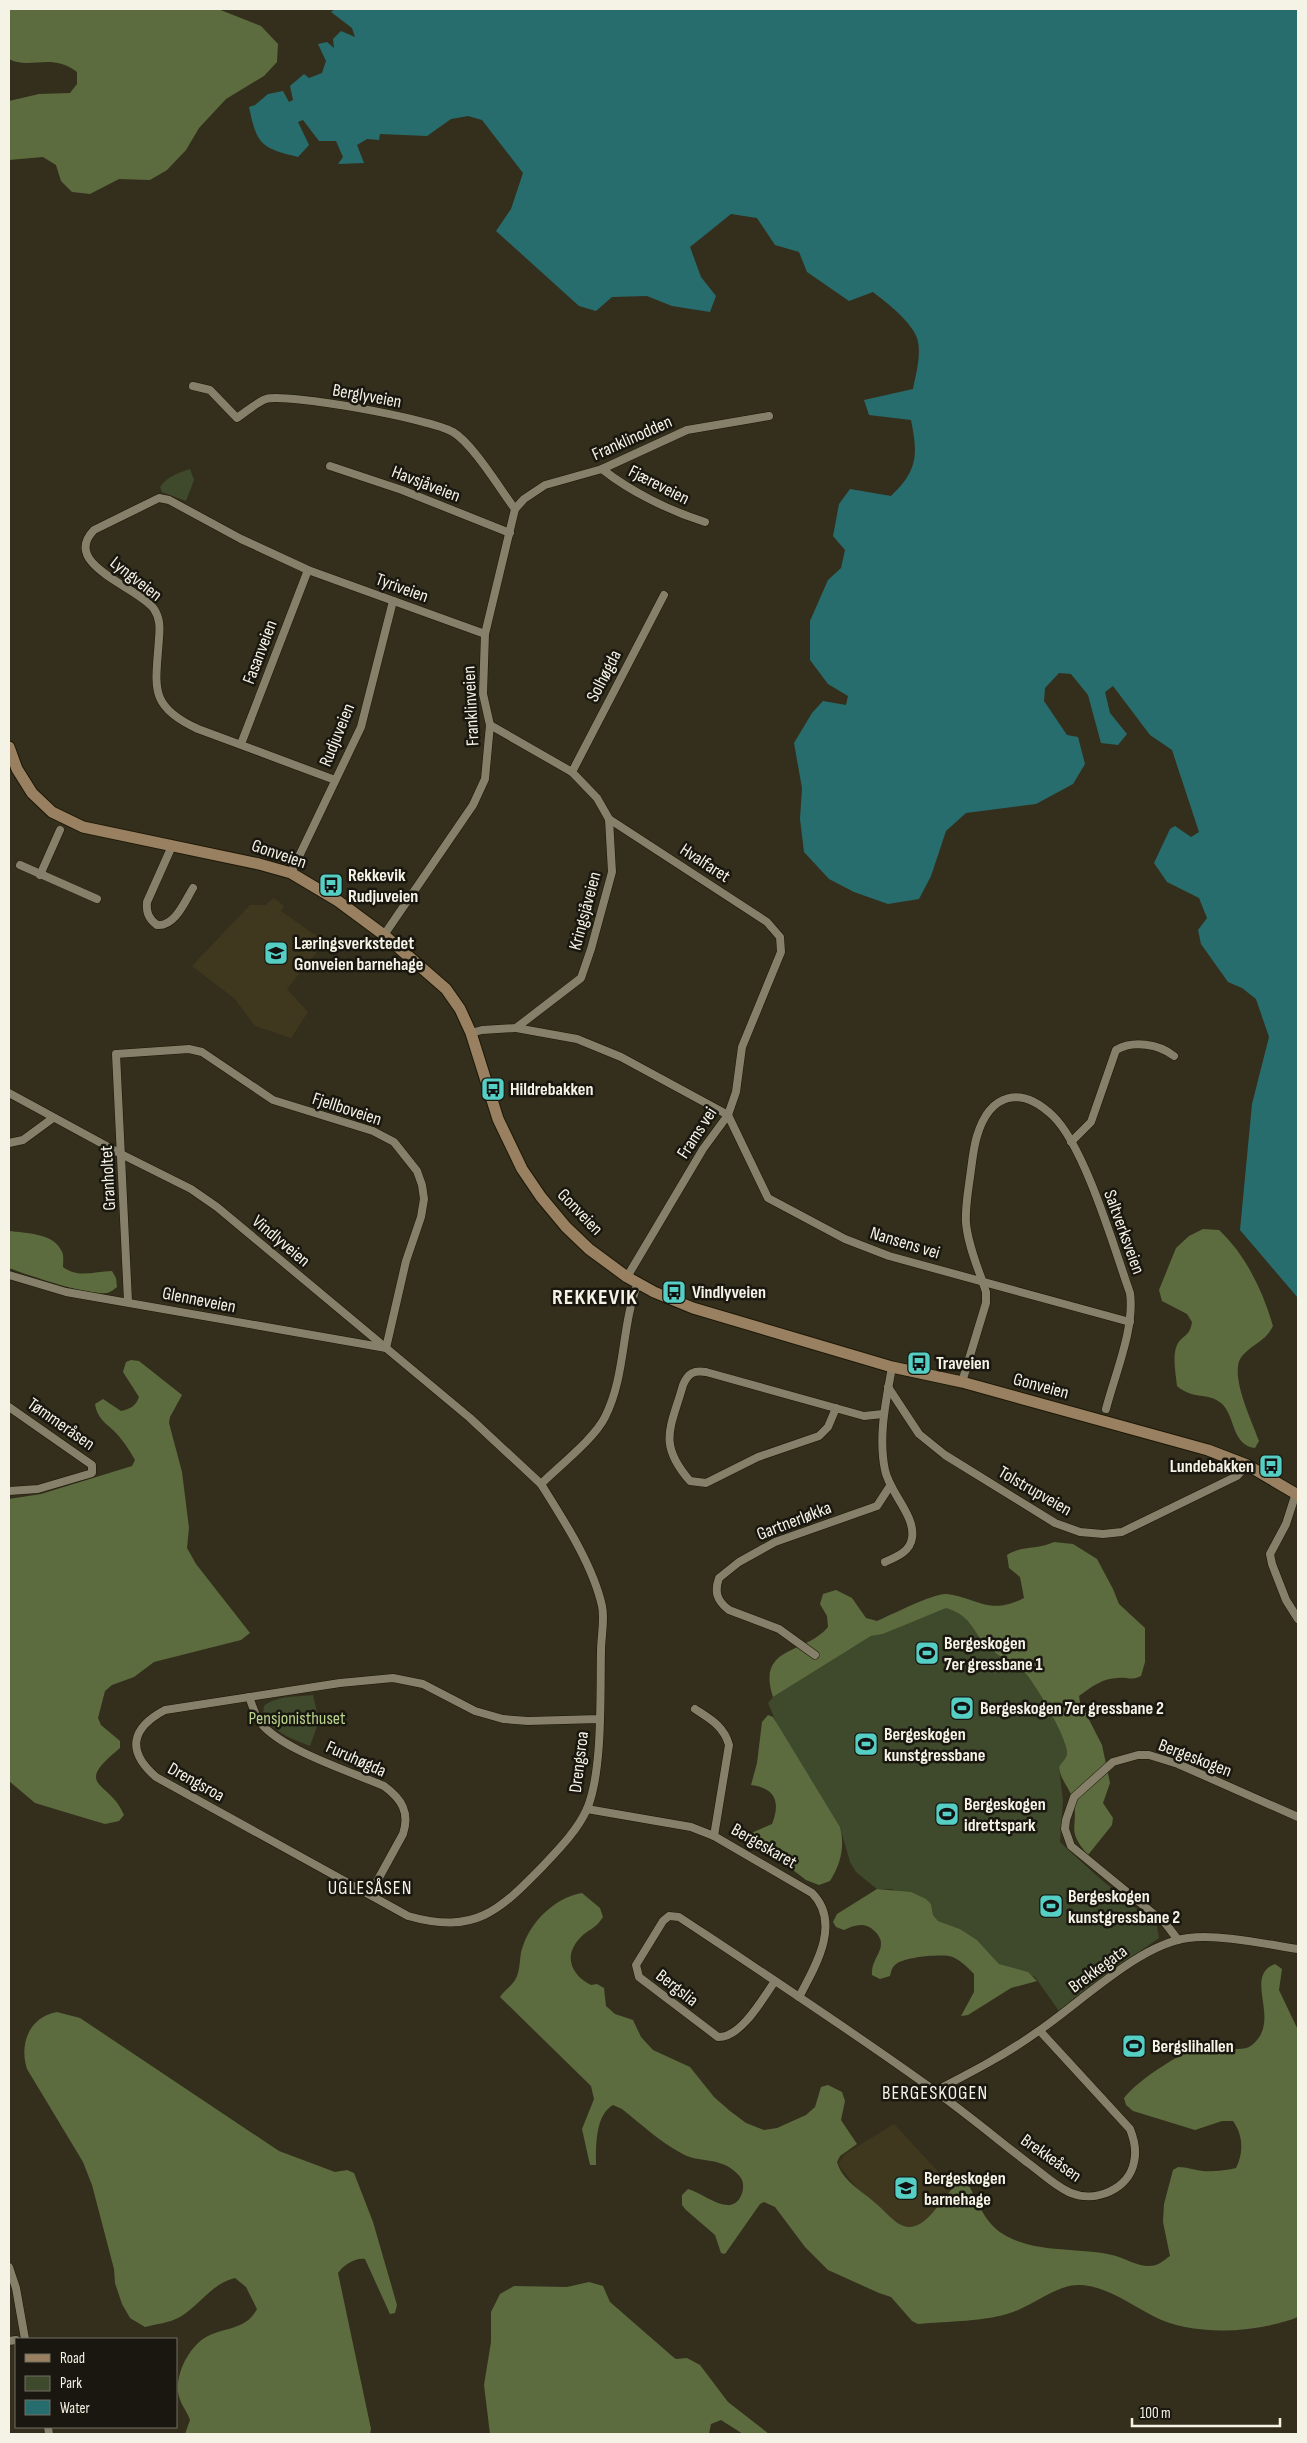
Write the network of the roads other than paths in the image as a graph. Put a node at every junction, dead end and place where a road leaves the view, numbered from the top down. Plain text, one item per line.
1 (193, 386) dead end
2 (769, 416) dead end
3 (330, 466) dead end
4 (602, 469) junction
5 (515, 509) junction
6 (705, 522) dead end
7 (510, 533) junction
8 (308, 570) junction
9 (664, 595) dead end
10 (393, 601) junction
11 (485, 634) junction
12 (490, 724) junction
13 (241, 744) junction
14 (9, 747) edge
15 (572, 772) junction
16 (335, 780) junction
17 (609, 819) junction
18 (60, 830) dead end
19 (172, 846) junction
20 (20, 866) dead end
21 (292, 874) junction
22 (40, 875) junction
23 (193, 888) dead end
24 (97, 899) dead end
25 (384, 935) junction
26 (780, 937) joint
27 (516, 1028) junction
28 (471, 1033) junction
29 (116, 1054) joint
30 (1174, 1056) dead end
31 (9, 1093) edge
32 (728, 1115) junction
33 (53, 1118) junction
34 (1071, 1142) junction
35 (9, 1143) edge
36 (122, 1155) junction
37 (9, 1275) edge
38 (627, 1277) junction
39 (982, 1280) junction
40 (638, 1283) junction
41 (128, 1301) junction
42 (1130, 1322) junction
43 (386, 1348) junction
44 (892, 1367) junction
45 (962, 1382) junction
46 (888, 1388) junction
47 (9, 1407) edge
48 (836, 1408) junction
49 (1106, 1409) dead end
50 (883, 1414) junction
51 (1247, 1465) junction
52 (541, 1484) junction
53 (890, 1486) junction
54 (9, 1491) edge
55 (1297, 1494) edge
56 (885, 1562) dead end
57 (1298, 1619) edge
58 (815, 1655) dead end
59 (249, 1697) junction
60 (695, 1709) dead end
61 (599, 1719) junction
62 (587, 1809) junction
63 (1298, 1817) edge
64 (714, 1836) junction
65 (370, 1894) junction
66 (1178, 1940) junction
67 (1298, 1949) edge
68 (775, 1981) junction
69 (798, 1997) junction
70 (1040, 2031) junction
71 (935, 2091) junction
72 (9, 2267) edge
73 (25, 2338) edge

1 - 5 street, Berglyveien
2 - 4 street, Franklinodden
3 - 7 street, Havsjåveien
4 - 5 street, Franklinodden
4 - 6 street, Fjæreveien
5 - 7 street, Franklinveien
7 - 11 street, Franklinveien
8 - 10 street, Tyriveien
8 - 13 street, Fasanveien
8 - 13 street, Lyngveien
9 - 15 street, Solhøgda
10 - 11 street, Tyriveien
10 - 16 street, Rudjuveien
11 - 12 street, Franklinveien
12 - 15 street, Kringsjåveien
12 - 25 street, Franklinveien
13 - 16 street, Lyngveien
14 - 19 street, Gonveien
15 - 17 street, Kringsjåveien
16 - 21 street, Rudjuveien
17 - 26 street, Hvalfaret
17 - 27 street, Kringsjåveien
18 - 22 street
19 - 21 street, Gonveien
19 - 23 street
20 - 22 street
21 - 25 street, Gonveien
22 - 24 street
25 - 28 street, Gonveien
26 - 32 street, Frams vei
27 - 28 street
27 - 32 street
28 - 38 street, Gonveien
29 - 36 street, Granholtet
29 - 43 street, Fjellboveien
30 - 34 street
31 - 33 street, Vindlyveien
32 - 38 street, Frams vei
32 - 39 street, Nansens vei
33 - 35 street
33 - 36 street, Vindlyveien
34 - 39 street, Saltverksveien
34 - 42 street, Saltverksveien
36 - 41 street, Granholtet
36 - 43 street, Vindlyveien
37 - 41 street, Glenneveien
38 - 40 street, Gonveien
39 - 42 street, Nansens vei
39 - 45 street
40 - 44 street, Gonveien
40 - 52 street
41 - 43 street, Glenneveien
42 - 49 street, Saltverksveien
43 - 52 street, Vindlyveien
44 - 45 street, Gonveien
44 - 46 street
45 - 51 street, Gonveien
46 - 50 street
46 - 51 street, Tolstrupveien
47 - 54 street, Tømmeråsen
48 - 48 street
48 - 50 street
50 - 53 street
51 - 55 street, Gonveien
52 - 61 street, Drengsroa
53 - 56 street
53 - 58 street, Gartnerløkka
55 - 57 street
59 - 61 street, Drengsroa
59 - 65 street, Furuhøgda
59 - 65 street, Drengsroa
60 - 64 street
61 - 62 street, Drengsroa
62 - 64 street, Bergeskaret
62 - 65 street, Drengsroa
63 - 66 street, Bergeskogen
64 - 69 street, Bergeskaret
66 - 67 street, Brekkegata
66 - 70 street, Brekkegata
68 - 68 street, Bergslia
68 - 69 street, Bergslia
69 - 71 street, Bergslia
70 - 71 street, Brekkegata
70 - 71 street, Brekkeåsen
72 - 73 street

